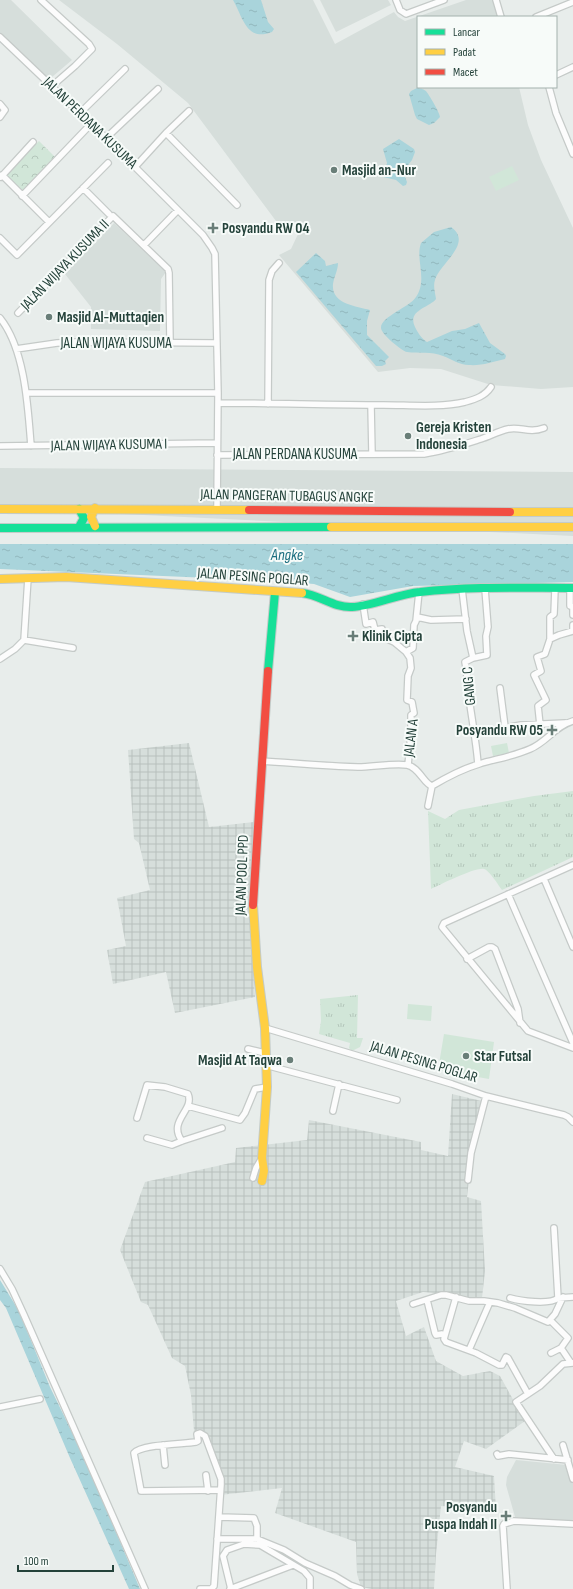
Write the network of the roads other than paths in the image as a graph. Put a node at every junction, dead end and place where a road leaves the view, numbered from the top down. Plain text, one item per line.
1 (41, 0) edge
2 (396, 0) edge
3 (444, 0) edge
4 (496, 0) edge
5 (573, 2) edge
6 (501, 16) edge
7 (538, 16) edge
8 (0, 37) edge
9 (573, 67) edge
10 (125, 69) dead end
11 (557, 75) edge
12 (52, 86) junction
13 (548, 88) edge
14 (158, 89) dead end
15 (1, 106) edge
16 (189, 111) dead end
17 (80, 113) junction
18 (0, 117) edge
19 (90, 124) junction
20 (166, 133) junction
21 (106, 138) junction
22 (33, 142) dead end
23 (573, 152) edge
24 (108, 163) dead end
25 (135, 166) junction
26 (1, 177) edge
27 (83, 188) junction
28 (22, 196) junction
29 (237, 205) dead end
30 (178, 210) junction
31 (111, 215) junction
32 (49, 222) junction
33 (0, 238) edge
34 (144, 245) junction
35 (279, 263) dead end
36 (18, 313) dead end
37 (0, 318) edge
38 (170, 342) junction
39 (217, 343) junction
40 (16, 349) junction
41 (491, 387) dead end
42 (26, 393) junction
43 (218, 393) junction
44 (218, 403) junction
45 (268, 404) junction
46 (371, 405) junction
47 (544, 428) dead end
48 (217, 443) junction
49 (0, 446) edge
50 (31, 446) junction
51 (372, 454) junction
52 (217, 455) junction
53 (95, 508) junction
54 (0, 509) edge
55 (79, 509) junction
56 (217, 509) junction
57 (464, 511) junction
58 (573, 512) edge
59 (95, 526) junction
60 (79, 527) junction
61 (573, 527) edge
62 (0, 528) edge
63 (464, 528) junction
64 (28, 578) junction
65 (0, 579) edge
66 (572, 588) edge
67 (462, 589) junction
68 (484, 589) junction
69 (555, 589) junction
70 (275, 592) junction
71 (419, 592) junction
72 (363, 604) junction
73 (573, 608) edge
74 (573, 615) edge
75 (417, 617) junction
76 (466, 619) junction
77 (573, 624) edge
78 (550, 639) junction
79 (24, 640) junction
80 (73, 648) dead end
81 (406, 652) junction
82 (473, 658) junction
83 (0, 659) edge
84 (500, 688) dead end
85 (571, 722) edge
86 (540, 725) junction
87 (506, 727) junction
88 (474, 733) junction
89 (262, 761) junction
90 (478, 764) junction
91 (408, 765) junction
92 (432, 786) junction
93 (428, 806) dead end
94 (573, 865) edge
95 (544, 879) junction
96 (508, 894) junction
97 (573, 947) edge
98 (467, 958) junction
99 (520, 1023) junction
100 (265, 1028) junction
101 (573, 1043) edge
102 (573, 1048) edge
103 (248, 1049) dead end
104 (265, 1053) junction
105 (267, 1065) junction
106 (339, 1084) junction
107 (267, 1087) junction
108 (486, 1096) junction
109 (397, 1100) dead end
110 (188, 1106) junction
111 (333, 1111) dead end
112 (137, 1118) dead end
113 (573, 1122) edge
114 (222, 1128) dead end
115 (147, 1138) dead end
116 (182, 1141) junction
117 (257, 1180) dead end
118 (468, 1180) dead end
119 (554, 1228) dead end
120 (0, 1269) edge
121 (573, 1296) edge
122 (456, 1297) junction
123 (510, 1298) dead end
124 (560, 1298) junction
125 (427, 1300) junction
126 (490, 1302) junction
127 (413, 1304) dead end
128 (550, 1321) junction
129 (444, 1336) junction
130 (561, 1348) junction
131 (469, 1350) junction
132 (551, 1354) dead end
133 (572, 1363) edge
134 (528, 1394) junction
135 (40, 1399) dead end
136 (0, 1407) edge
137 (563, 1444) dead end
138 (163, 1445) junction
139 (497, 1454) dead end
140 (554, 1459) junction
141 (568, 1460) junction
142 (165, 1465) dead end
143 (206, 1475) dead end
144 (573, 1479) edge
145 (220, 1490) junction
146 (208, 1491) junction
147 (219, 1517) junction
148 (573, 1524) edge
149 (218, 1539) junction
150 (257, 1539) junction
151 (293, 1565) junction
152 (145, 1589) edge
153 (200, 1589) edge
154 (230, 1589) edge
155 (310, 1589) edge
156 (361, 1589) edge
157 (507, 1589) edge

1 - 12 street
2 - 3 street
4 - 6 street
5 - 7 street
8 - 12 street, JALAN PERDANA KUSUMA
9 - 11 street
10 - 17 street
12 - 17 street, JALAN PERDANA KUSUMA
13 - 23 street
14 - 21 street
15 - 18 street
16 - 20 street
17 - 19 street, JALAN PERDANA KUSUMA
19 - 21 street, JALAN PERDANA KUSUMA
19 - 28 street
20 - 25 street
20 - 29 street
21 - 25 street, JALAN PERDANA KUSUMA
22 - 26 street
24 - 27 street
25 - 30 street, JALAN PERDANA KUSUMA
26 - 28 street
27 - 31 street
27 - 32 street
28 - 32 street
30 - 34 street
30 - 39 street, JALAN PERDANA KUSUMA
31 - 34 street
31 - 36 street, JALAN WIJAYA KUSUMA II
32 - 33 street
34 - 38 street
35 - 45 street
37 - 40 street
38 - 39 street, JALAN WIJAYA KUSUMA
38 - 40 street, JALAN WIJAYA KUSUMA
39 - 43 street, JALAN PERDANA KUSUMA
40 - 42 street
41 - 46 street
42 - 43 street
42 - 50 street
43 - 44 street, JALAN PERDANA KUSUMA
44 - 45 street
44 - 48 street, JALAN PERDANA KUSUMA
45 - 46 street
46 - 51 street, JALAN PERDANA KUSUMA
47 - 51 street, JALAN PERDANA KUSUMA
48 - 50 street, JALAN WIJAYA KUSUMA I
48 - 52 street, JALAN PERDANA KUSUMA
49 - 50 street, JALAN WIJAYA KUSUMA I
51 - 52 street, JALAN PERDANA KUSUMA
52 - 56 street, JALAN PERDANA KUSUMA
53 - 55 main road, JALAN PANGERAN TUBAGUS ANGKE
53 - 56 main road, JALAN PANGERAN TUBAGUS ANGKE
53 - 59 main road
54 - 55 main road, JALAN PANGERAN TUBAGUS ANGKE
55 - 60 main road
56 - 57 main road, JALAN PANGERAN TUBAGUS ANGKE
57 - 58 main road, JALAN PANGERAN TUBAGUS ANGKE
57 - 63 main road
59 - 60 main road, JALAN PANGERAN TUBAGUS ANGKE
59 - 63 main road, JALAN PANGERAN TUBAGUS ANGKE
60 - 62 main road, JALAN PANGERAN TUBAGUS ANGKE
61 - 63 main road, JALAN PANGERAN TUBAGUS ANGKE
64 - 65 main road, JALAN PESING POGLAR
64 - 70 main road, JALAN PESING POGLAR
64 - 79 street
66 - 69 main road, JALAN PESING POGLAR
66 - 73 street
67 - 68 main road, JALAN PESING POGLAR
67 - 71 main road, JALAN PESING POGLAR
67 - 76 street, GANG C
68 - 69 main road, JALAN PESING POGLAR
68 - 82 street
69 - 78 street
70 - 72 main road, JALAN PESING POGLAR
70 - 89 main road, JALAN POOL PPD
71 - 72 main road, JALAN PESING POGLAR
71 - 75 street
72 - 81 street
73 - 74 street
75 - 76 street
75 - 81 street
76 - 82 street, GANG C
77 - 78 street
78 - 86 street
79 - 80 street
79 - 83 street
81 - 91 street, JALAN A
82 - 88 street, GANG C
84 - 87 street
85 - 86 street
85 - 90 street
86 - 87 street
87 - 88 street
88 - 90 street, GANG C
89 - 91 street
89 - 100 main road, JALAN POOL PPD
90 - 92 street
91 - 92 street
92 - 93 street
94 - 95 street
95 - 96 street
95 - 97 street
96 - 98 street
96 - 101 street
98 - 99 street
98 - 99 street
99 - 102 street
100 - 104 main road, JALAN POOL PPD
100 - 108 street, JALAN PESING POGLAR
103 - 104 street
104 - 105 main road, JALAN POOL PPD
105 - 106 street
105 - 107 main road, JALAN POOL PPD
106 - 109 street
106 - 111 street
107 - 110 street
107 - 117 main road, JALAN POOL PPD
108 - 113 street, JALAN PESING POGLAR
108 - 118 street
110 - 112 street
110 - 116 street
114 - 116 street
115 - 116 street
119 - 124 street
120 - 152 street
121 - 124 street
122 - 125 street
122 - 126 street
122 - 129 street
123 - 124 street
124 - 128 street
125 - 127 street
125 - 129 street
126 - 128 street
126 - 131 street
128 - 130 street
129 - 131 street
130 - 132 street
130 - 133 street
131 - 134 street
133 - 134 street
134 - 140 street
135 - 136 street
137 - 141 street
138 - 142 street
138 - 145 street
138 - 146 street
139 - 140 street
140 - 141 street
141 - 144 street
143 - 146 street
145 - 146 street
145 - 147 street
147 - 149 street
147 - 150 street
148 - 157 street
149 - 150 street
149 - 153 street
150 - 156 street
151 - 154 street
151 - 154 street
151 - 155 street

